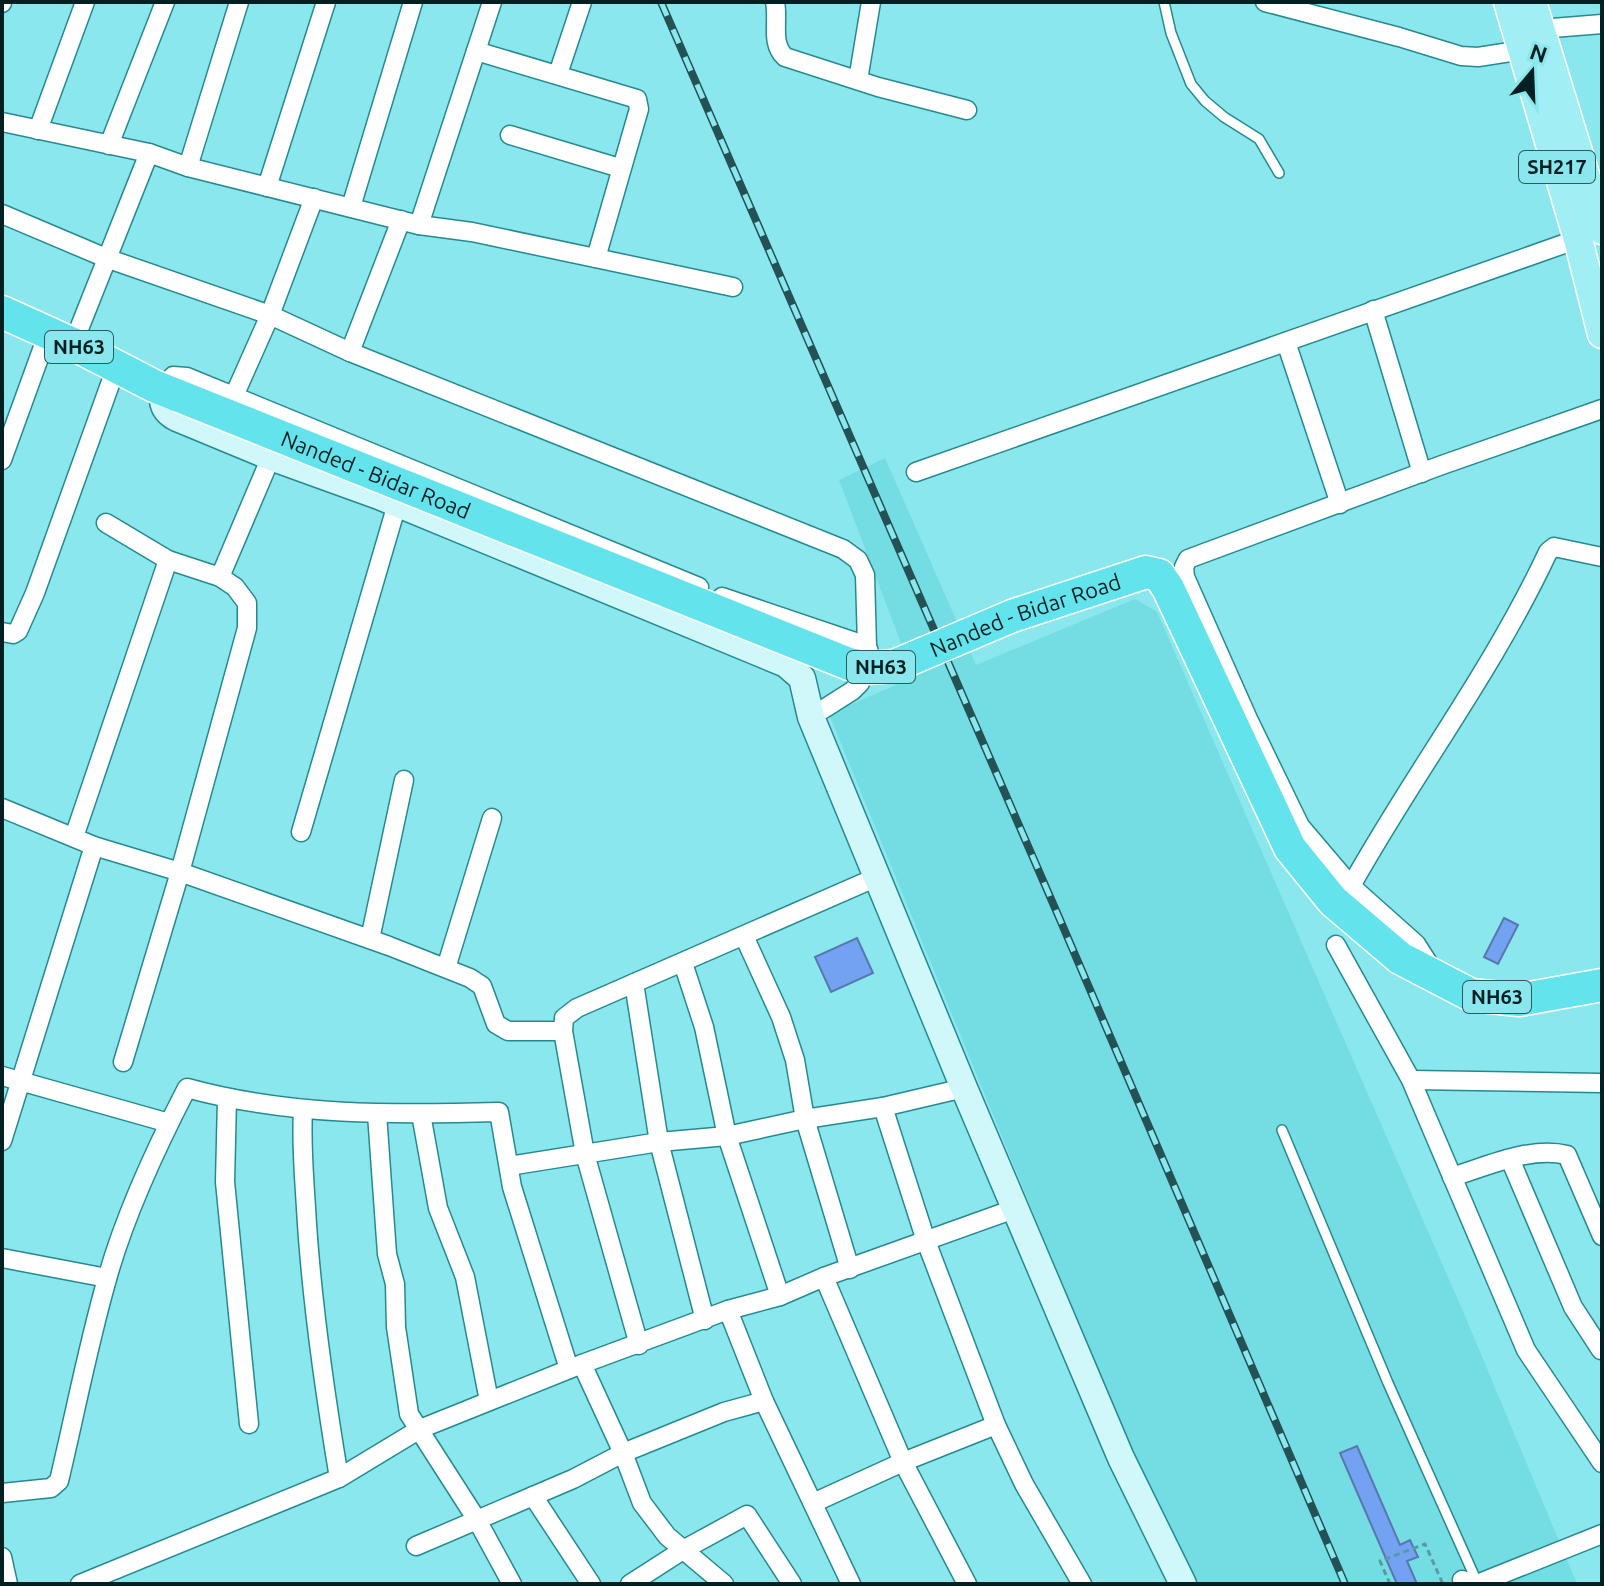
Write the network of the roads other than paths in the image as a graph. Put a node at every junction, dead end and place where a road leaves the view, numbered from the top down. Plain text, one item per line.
1 (85, 2) edge
2 (165, 2) edge
3 (239, 2) edge
4 (326, 2) edge
5 (413, 2) edge
6 (492, 2) edge
7 (582, 2) edge
8 (775, 2) edge
9 (871, 2) edge
10 (1164, 2) edge
11 (1265, 2) edge
12 (1508, 2) edge
13 (1602, 24) edge
14 (1532, 27) edge
15 (476, 51) junction
16 (558, 74) junction
17 (858, 80) junction
18 (967, 110) dead end
19 (2, 122) edge
20 (38, 130) junction
21 (510, 135) dead end
22 (109, 145) junction
23 (149, 153) junction
24 (188, 167) junction
25 (620, 168) junction
26 (1279, 173) dead end
27 (267, 187) junction
28 (314, 198) junction
29 (351, 207) junction
30 (2, 214) edge
31 (410, 222) junction
32 (1590, 235) edge
33 (106, 258) junction
34 (596, 258) junction
35 (733, 287) dead end
36 (1373, 310) junction
37 (2, 312) edge
38 (270, 315) junction
39 (2, 330) edge
40 (1602, 334) edge
41 (1286, 342) junction
42 (58, 345) junction
43 (350, 352) junction
44 (113, 376) junction
45 (165, 391) junction
46 (234, 396) junction
47 (1602, 409) edge
48 (271, 457) junction
49 (2, 460) edge
50 (916, 472) dead end
51 (1422, 473) junction
52 (397, 504) junction
53 (1340, 504) junction
54 (106, 523) dead end
55 (1602, 557) edge
56 (168, 560) junction
57 (220, 577) junction
58 (2, 632) edge
59 (867, 646) junction
60 (811, 717) junction
61 (404, 780) dead end
62 (2, 808) edge
63 (492, 818) dead end
64 (301, 832) dead end
65 (74, 837) junction
66 (94, 846) junction
67 (180, 872) junction
68 (877, 877) junction
69 (1351, 886) junction
70 (744, 936) junction
71 (370, 939) junction
72 (1336, 945) dead end
73 (683, 963) junction
74 (446, 968) junction
75 (1436, 979) junction
76 (634, 983) junction
77 (1602, 985) edge
78 (563, 1031) junction
79 (123, 1062) dead end
80 (11, 1079) edge
81 (1411, 1080) junction
82 (1602, 1083) edge
83 (964, 1088) junction
84 (227, 1099) junction
85 (883, 1107) junction
86 (303, 1110) junction
87 (377, 1114) junction
88 (421, 1114) junction
89 (805, 1119) junction
90 (169, 1123) junction
91 (1282, 1130) dead end
92 (727, 1136) junction
93 (2, 1141) edge
94 (659, 1142) junction
95 (585, 1154) junction
96 (1510, 1159) junction
97 (509, 1166) junction
98 (1452, 1177) junction
99 (1017, 1208) junction
100 (1598, 1208) edge
101 (1602, 1236) edge
102 (926, 1241) junction
103 (2, 1258) edge
104 (850, 1269) junction
105 (824, 1277) junction
106 (107, 1278) junction
107 (780, 1296) junction
108 (728, 1310) junction
109 (705, 1320) junction
110 (639, 1345) junction
111 (1601, 1350) edge
112 (575, 1367) junction
113 (489, 1401) junction
114 (764, 1401) junction
115 (249, 1424) dead end
116 (996, 1425) junction
117 (420, 1429) junction
118 (623, 1453) junction
119 (903, 1462) junction
120 (1602, 1463) edge
121 (339, 1478) junction
122 (2, 1493) edge
123 (533, 1496) junction
124 (813, 1503) junction
125 (477, 1520) junction
126 (1602, 1534) edge
127 (416, 1546) dead end
128 (683, 1550) junction
129 (2, 1557) edge
130 (1467, 1583) edge
131 (8, 1584) edge
132 (80, 1584) edge
133 (512, 1584) edge
134 (591, 1584) edge
135 (630, 1584) edge
136 (724, 1584) edge
137 (792, 1584) edge
138 (851, 1584) edge
139 (967, 1584) edge
140 (1082, 1584) edge
141 (1183, 1584) edge

1 - 20 street
2 - 22 street
3 - 24 street
4 - 27 street
5 - 29 street
6 - 15 street
7 - 16 street
8 - 17 street
9 - 17 street
10 - 26 lane
11 - 14 street
12 - 14 main road, SH217
13 - 14 street
14 - 32 main road, SH217
15 - 16 street
15 - 31 street
16 - 25 street
17 - 18 street
19 - 20 street
20 - 22 street
21 - 25 street
22 - 23 street
23 - 24 street
23 - 33 street
24 - 27 street
25 - 34 street
27 - 28 street
28 - 29 street
28 - 38 street
29 - 31 street
30 - 33 street
31 - 34 street
31 - 43 street
32 - 36 street
32 - 40 main road, SH217
33 - 38 street
33 - 42 street
34 - 35 street
36 - 41 street
36 - 51 street
37 - 42 highway, NH63
38 - 43 street
38 - 46 street
39 - 42 highway, NH63
41 - 50 street
41 - 53 street
42 - 44 highway, NH63
42 - 45 highway, NH63
42 - 49 street
43 - 59 street
44 - 45 highway, NH63
44 - 58 street
45 - 46 street
45 - 48 street
45 - 75 highway, Nanded - Bidar Road / NH63, bridge
46 - 59 street
47 - 51 street
48 - 52 street
48 - 57 street
51 - 53 street
52 - 60 street
52 - 64 street
53 - 69 street
54 - 56 street
55 - 69 street
56 - 57 street
56 - 65 street
57 - 67 street
59 - 60 street
60 - 68 street
61 - 71 street
62 - 65 street
63 - 74 street
65 - 66 street
66 - 67 street
66 - 80 street
67 - 71 street
67 - 79 street
68 - 70 street
68 - 83 street
69 - 75 street
70 - 73 street
70 - 89 street
71 - 74 street
72 - 81 street
73 - 76 street
73 - 92 street
74 - 78 street
75 - 77 highway, Nanded - Bidar Road / NH63
76 - 78 street
76 - 94 street
78 - 95 street
80 - 90 street
80 - 93 street
81 - 82 street
81 - 98 street
83 - 85 street
83 - 99 street
84 - 86 street
84 - 90 street
84 - 115 street
85 - 89 street
85 - 102 street
86 - 87 street
86 - 121 street
87 - 88 street
87 - 117 street
88 - 97 street
88 - 113 street
89 - 92 street
89 - 104 street
90 - 106 street
91 - 130 lane
92 - 94 street
92 - 107 street
94 - 95 street
94 - 109 street
95 - 97 street
95 - 110 street
96 - 98 street
96 - 100 street
96 - 111 street
97 - 112 street
98 - 120 street
99 - 102 street
99 - 141 street
100 - 101 street
102 - 104 street
102 - 116 street
103 - 106 street
104 - 105 street
105 - 107 street
105 - 119 street
106 - 122 street
107 - 108 street
108 - 109 street
108 - 114 street
109 - 110 street
110 - 112 street
112 - 113 street
112 - 118 street
113 - 117 street
114 - 118 street
114 - 124 street
116 - 119 street
116 - 140 street
117 - 121 street
117 - 125 street
118 - 123 street
118 - 128 street
119 - 124 street
119 - 139 street
121 - 132 street
123 - 125 street
123 - 134 street
124 - 138 street
125 - 127 street
125 - 133 street
126 - 130 street
128 - 135 street
128 - 136 street
128 - 137 street
129 - 131 street

